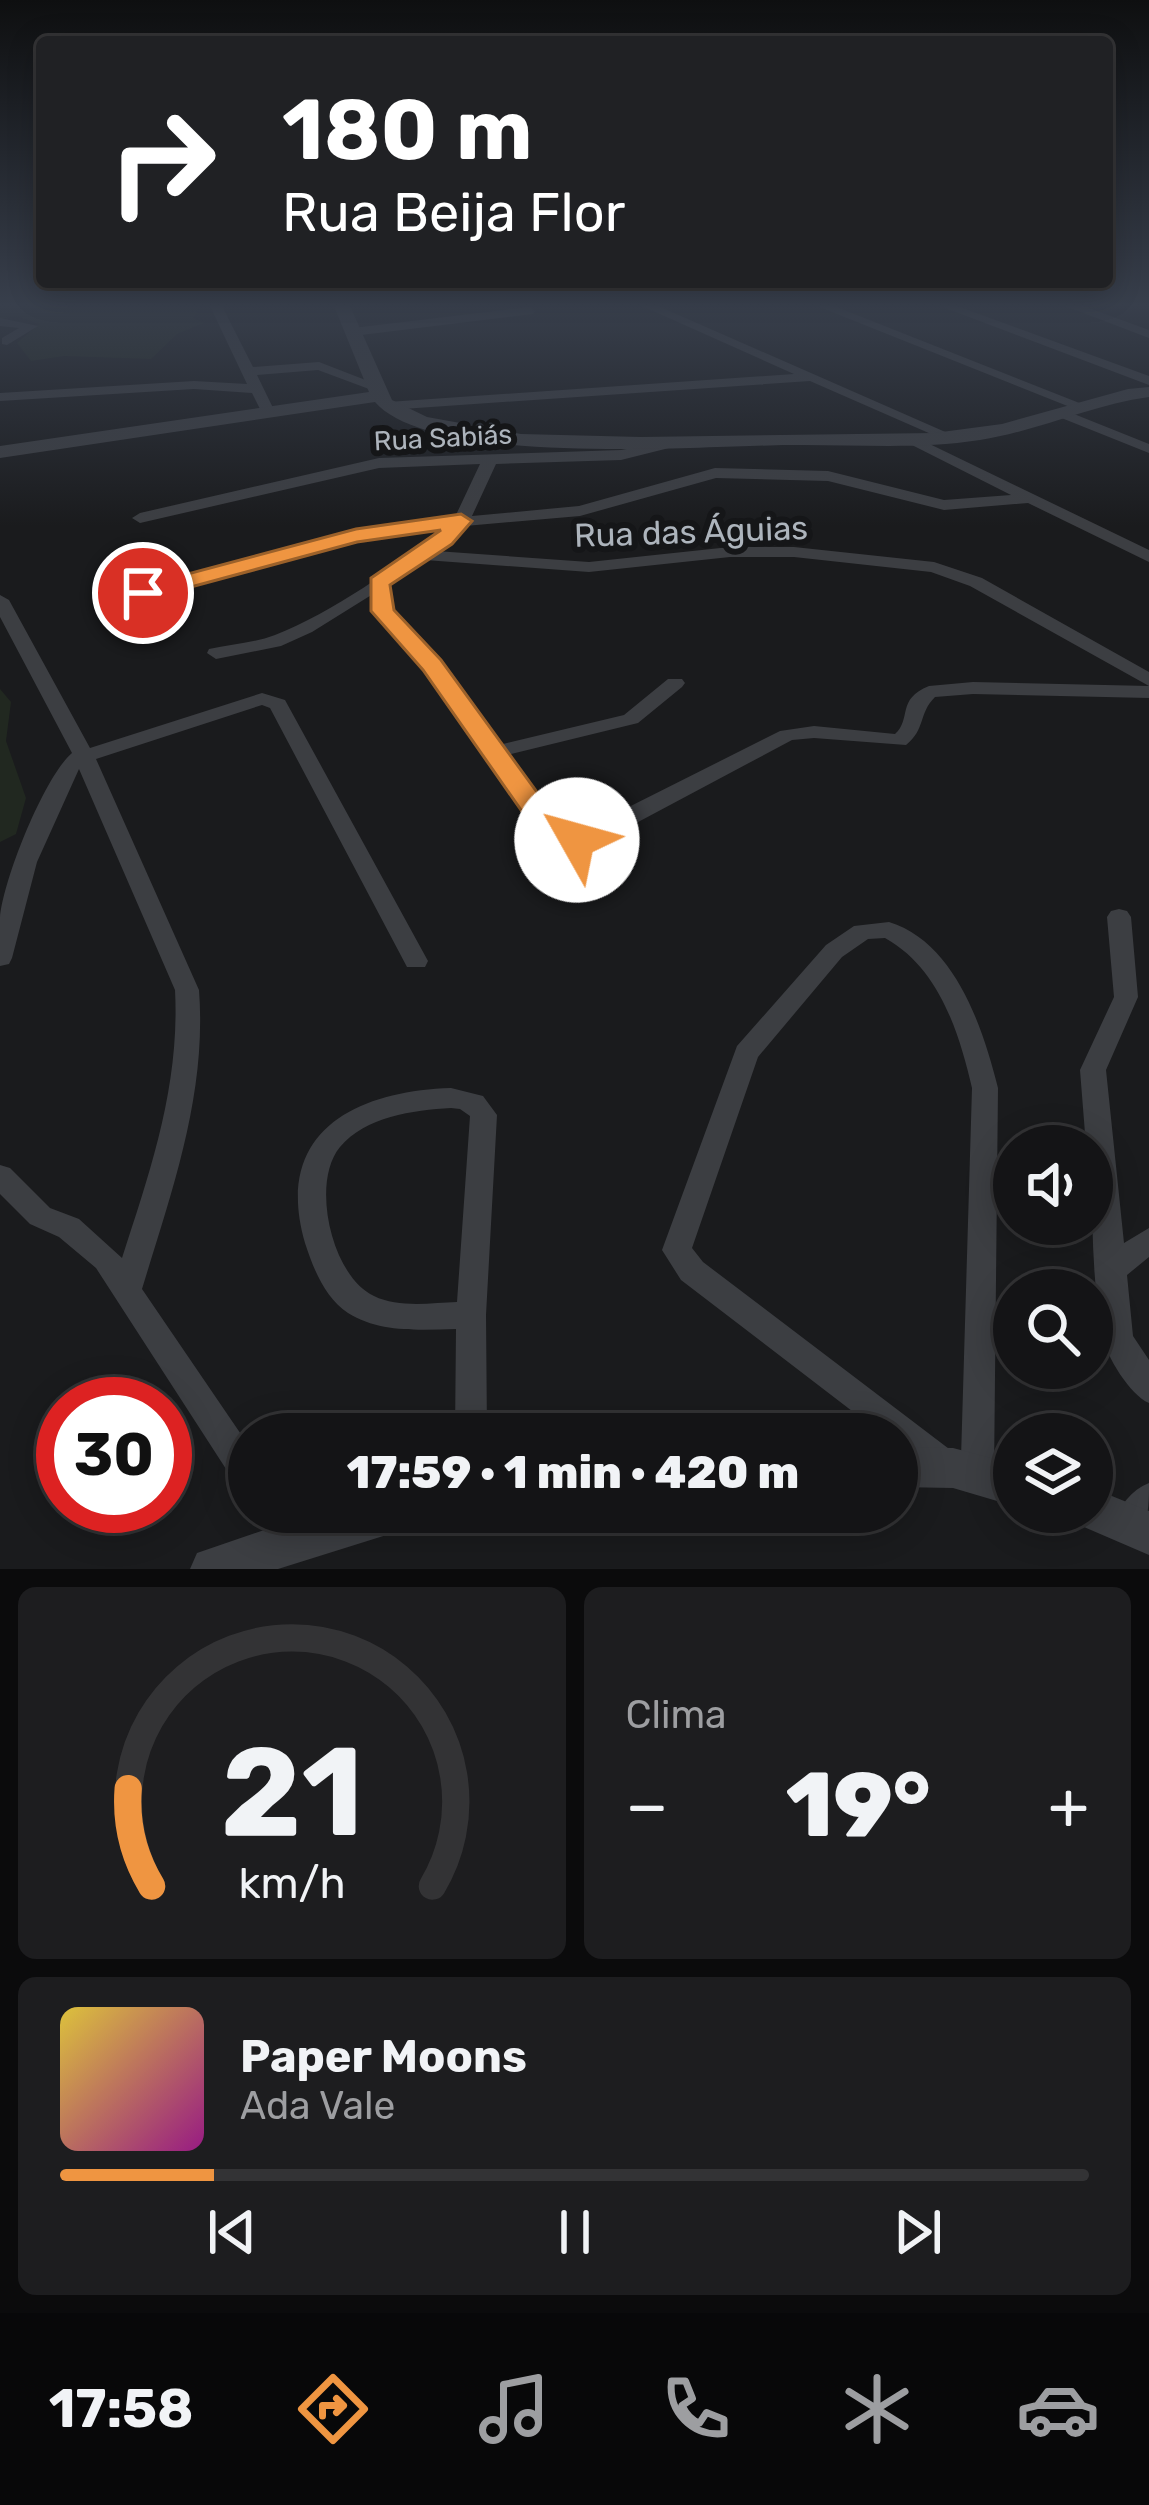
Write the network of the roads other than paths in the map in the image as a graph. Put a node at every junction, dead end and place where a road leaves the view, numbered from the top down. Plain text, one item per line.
1 (255, 379) edge
2 (346, 379) edge
3 (373, 379) edge
4 (762, 379) edge
5 (818, 379) edge
6 (998, 379) edge
7 (259, 389) junction
8 (1149, 392) edge
9 (380, 396) junction
10 (0, 397) edge
11 (1072, 410) junction
12 (268, 412) junction
13 (952, 438) junction
14 (911, 439) junction
15 (682, 443) junction
16 (1149, 449) edge
17 (0, 452) edge
18 (491, 458) junction
19 (1030, 497) junction
20 (140, 518) dead end
21 (461, 521) junction
22 (423, 554) junction
23 (1149, 557) edge
24 (379, 583) junction
25 (143, 593) dead end
26 (0, 600) edge
27 (216, 653) dead end
28 (1149, 680) edge
29 (675, 683) dead end
30 (1149, 692) edge
31 (494, 752) junction
32 (83, 754) junction
33 (1119, 917) dead end
34 (0, 958) edge
35 (416, 962) dead end
36 (0, 1176) edge
37 (1149, 1240) edge
38 (1112, 1269) edge
39 (1113, 1269) edge
40 (1113, 1282) edge
41 (127, 1290) junction
42 (471, 1315) junction
43 (1149, 1388) edge
44 (471, 1413) edge
45 (228, 1443) edge
46 (918, 1468) edge
47 (981, 1476) edge
48 (272, 1533) edge
49 (213, 1569) edge

1 - 7 street
2 - 9 street
3 - 9 street
4 - 9 street
5 - 13 street
6 - 11 street
7 - 10 street
7 - 12 street
8 - 11 street
9 - 12 street
9 - 15 street
11 - 13 street
11 - 16 street
12 - 17 street
13 - 14 street
14 - 15 street
14 - 19 street
15 - 18 street, Rua Sabiás
18 - 20 street, Rua Sabiás
18 - 21 street
19 - 21 street
19 - 23 street
21 - 22 street
21 - 25 street
22 - 24 street
22 - 28 street, Rua das Águias
24 - 27 street
24 - 31 street
26 - 32 street
29 - 31 street
30 - 31 street
32 - 34 street
32 - 35 street
32 - 41 street
33 - 38 street
36 - 41 street
37 - 39 street
40 - 43 street
41 - 45 street
42 - 42 street
42 - 44 street
46 - 47 street
47 - 47 street
48 - 49 street

